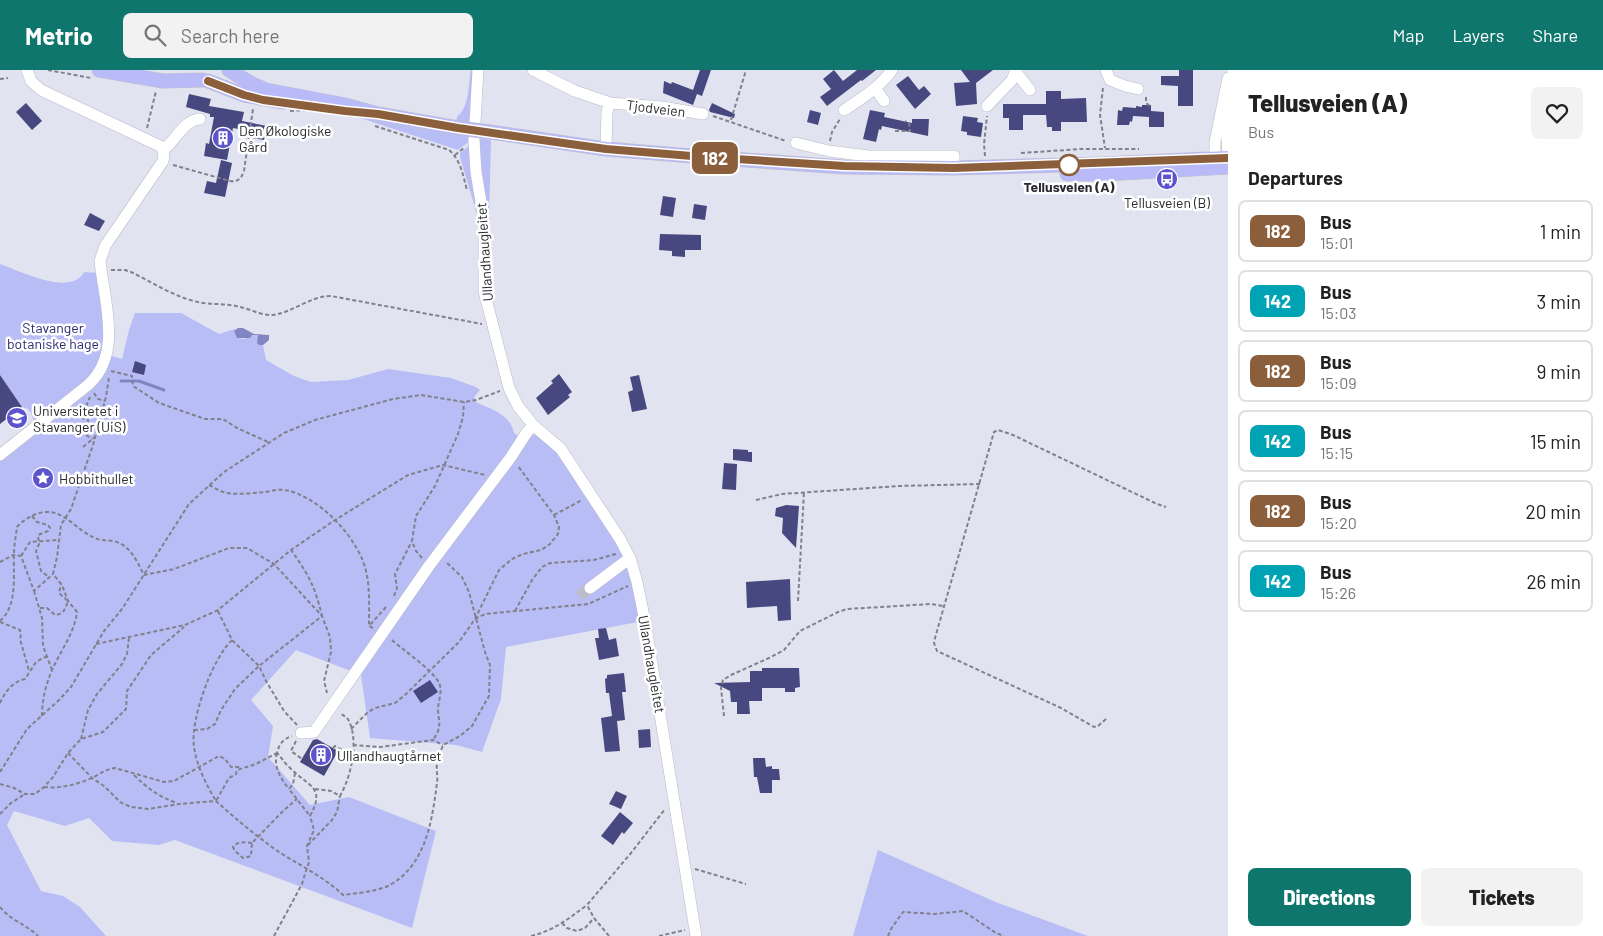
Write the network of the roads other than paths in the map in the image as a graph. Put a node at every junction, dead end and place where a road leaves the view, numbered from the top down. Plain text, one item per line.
1 (27, 70) edge
2 (99, 70) edge
3 (221, 70) edge
4 (230, 70) edge
5 (478, 70) edge
6 (533, 70) edge
7 (892, 70) edge
8 (1015, 70) edge
9 (1106, 70) edge
10 (202, 77) edge
11 (1228, 78) edge
12 (875, 88) junction
13 (1030, 90) dead end
14 (1142, 92) road end
15 (884, 101) dead end
16 (610, 103) junction
17 (987, 106) road end
18 (844, 110) road end
19 (703, 114) dead end
20 (200, 119) dead end
21 (373, 119) junction
22 (796, 143) road end
23 (606, 149) junction
24 (163, 155) junction
25 (1223, 163) edge
26 (954, 168) junction
27 (533, 425) junction
28 (0, 455) edge
29 (628, 554) junction
30 (590, 588) tunnel mouth
31 (299, 728) road end
32 (695, 932) edge

1 - 24 street
2 - 10 main road
3 - 10 main road
4 - 21 main road
5 - 27 street, Ullandhaugleitet
6 - 16 street, Tjodveien
7 - 12 street
8 - 13 street
8 - 17 street
9 - 14 street
10 - 21 main road
11 - 25 street
12 - 15 street
12 - 18 street
16 - 19 street, Tjodveien
16 - 23 street, Tjodveien
20 - 24 street
21 - 23 main road, bridge
22 - 26 street
23 - 26 main road
24 - 28 street
25 - 26 main road
27 - 29 street, Ullandhaugleitet
27 - 31 street
29 - 30 street
29 - 32 street, Ullandhaugleitet

